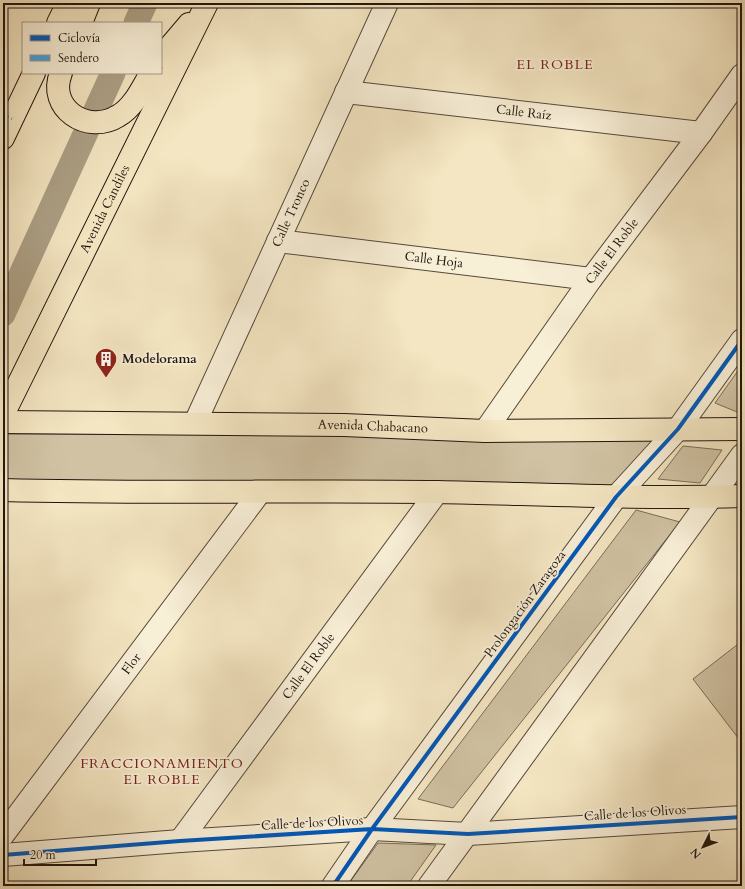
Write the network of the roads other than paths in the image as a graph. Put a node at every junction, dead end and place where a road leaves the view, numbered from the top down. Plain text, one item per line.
1 (68, 3) edge
2 (89, 3) edge
3 (387, 3) edge
4 (206, 6) edge
5 (58, 22) edge
6 (81, 22) edge
7 (162, 56) edge
8 (33, 74) edge
9 (61, 74) edge
10 (150, 74) edge
11 (742, 75) edge
12 (346, 92) junction
13 (6, 124) edge
14 (701, 133) junction
15 (278, 241) junction
16 (591, 279) junction
17 (742, 340) edge
18 (3, 415) edge
19 (3, 422) edge
20 (195, 423) junction
21 (678, 429) junction
22 (742, 429) edge
23 (485, 431) junction
24 (742, 454) edge
25 (3, 490) edge
26 (260, 492) junction
27 (437, 492) junction
28 (742, 496) edge
29 (616, 497) junction
30 (712, 497) junction
31 (742, 817) edge
32 (372, 829) junction
33 (468, 834) junction
34 (3, 835) edge
35 (180, 841) junction
36 (3, 855) edge
37 (333, 886) edge
38 (429, 886) edge

1 - 5 main road
2 - 6 main road
3 - 12 street, Calle Tronco
4 - 7 main road
4 - 18 main road, Avenida Candiles
8 - 13 main road
9 - 10 main road
11 - 14 street, Calle El Roble
12 - 14 street, Calle Raíz
12 - 15 street, Calle Tronco
14 - 16 street, Calle El Roble
15 - 16 street, Calle Hoja
15 - 20 street, Calle Tronco
16 - 23 street, Calle El Roble
17 - 21 street, Prolongación Zaragoza
19 - 20 main road, Avenida Chabacano
20 - 23 main road, Avenida Chabacano
21 - 22 main road, Avenida Chabacano
21 - 23 main road, Avenida Chabacano
21 - 29 street, Prolongación Zaragoza
24 - 30 street
25 - 26 main road
26 - 27 main road
26 - 34 street, Flor
27 - 29 main road
27 - 35 street, Calle El Roble
28 - 30 main road
29 - 30 main road
29 - 32 street, Prolongación Zaragoza
30 - 33 street
31 - 33 street, Calle de los Olivos
32 - 33 street, Calle de los Olivos
32 - 35 street, Calle de los Olivos
32 - 37 street, Prolongación Zaragoza
33 - 38 street
35 - 36 street, Calle de los Olivos

